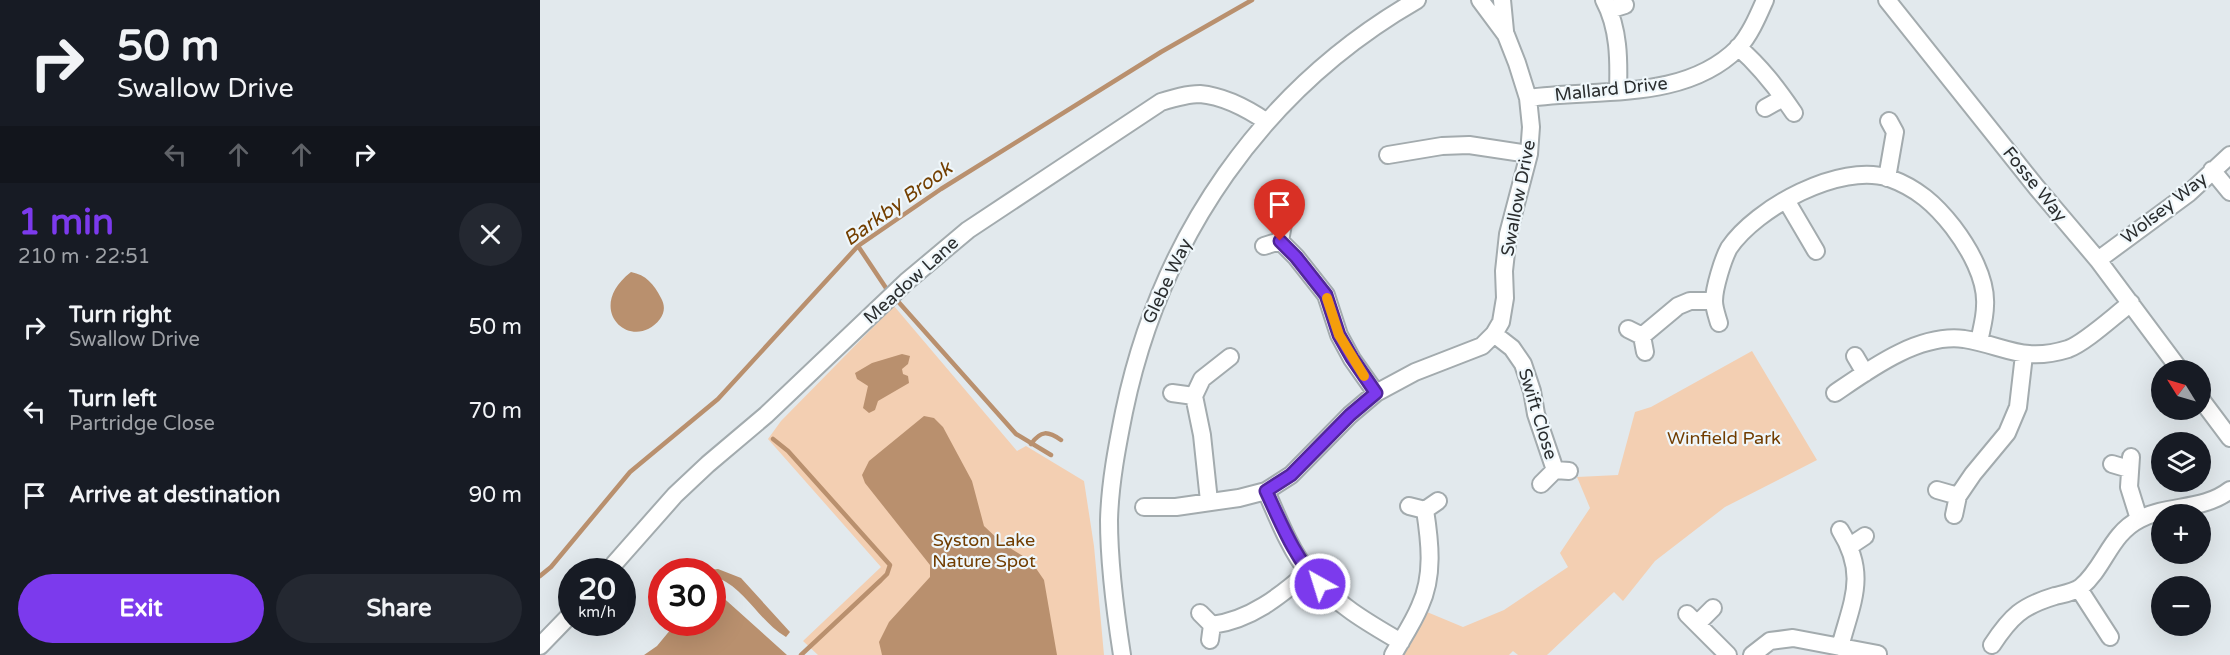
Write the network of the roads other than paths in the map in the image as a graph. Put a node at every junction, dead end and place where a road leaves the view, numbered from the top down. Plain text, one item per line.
1 (1417, 0) edge
2 (1480, 0) edge
3 (1502, 0) edge
4 (1765, 0) edge
5 (1887, 0) edge
6 (1613, 5) edge
7 (1506, 35) junction
8 (1738, 47) junction
9 (1618, 91) junction
10 (1783, 98) junction
11 (1528, 99) junction
12 (1765, 108) dead end
13 (1794, 113) dead end
14 (1889, 121) dead end
15 (1267, 122) junction
16 (1529, 154) junction
17 (1388, 155) dead end
18 (2230, 155) edge
19 (2212, 170) junction
20 (1887, 178) junction
21 (2230, 192) edge
22 (1786, 200) junction
23 (1276, 237) dead end
24 (1816, 251) dead end
25 (2098, 260) junction
26 (1714, 301) junction
27 (2131, 303) junction
28 (1719, 323) dead end
29 (1494, 334) junction
30 (1638, 339) dead end
31 (1978, 342) junction
32 (2024, 355) junction
33 (1855, 356) dead end
34 (1230, 357) dead end
35 (2173, 360) edge
36 (1865, 373) junction
37 (1172, 393) dead end
38 (1376, 393) junction
39 (1835, 393) dead end
40 (1194, 396) junction
41 (2211, 413) edge
42 (2230, 438) edge
43 (2112, 464) dead end
44 (1541, 484) dead end
45 (1937, 490) dead end
46 (2230, 490) edge
47 (1266, 491) junction
48 (1958, 496) junction
49 (1209, 501) junction
50 (1424, 506) dead end
51 (1144, 507) dead end
52 (1954, 515) dead end
53 (2139, 519) junction
54 (1840, 530) dead end
55 (1865, 536) dead end
56 (1850, 546) junction
57 (620, 558) edge
58 (1308, 572) junction
59 (2079, 589) junction
60 (1713, 608) dead end
61 (1200, 612) dead end
62 (558, 627) edge
63 (2110, 637) dead end
64 (1992, 645) dead end
65 (540, 646) edge
66 (1840, 647) junction
67 (1397, 648) edge
68 (1878, 654) edge
69 (1122, 655) edge
70 (1728, 655) edge
71 (1752, 655) edge

1 - 15 street, Glebe Way
2 - 7 street, Swallow Drive
3 - 7 street, Swallow Drive
4 - 8 street, Mallard Drive
5 - 25 street, Fosse Way
6 - 9 street
7 - 11 street, Swallow Drive
8 - 9 street, Mallard Drive
8 - 10 street
9 - 11 street, Mallard Drive
10 - 12 street
10 - 13 street
11 - 16 street, Swallow Drive
14 - 20 street
15 - 57 street, Meadow Lane
15 - 69 street, Glebe Way
16 - 17 street
16 - 29 street, Swallow Drive
18 - 19 street, Wolsey Way
19 - 21 street
19 - 25 street, Wolsey Way
20 - 22 street
20 - 31 street
22 - 24 street
22 - 26 street
23 - 38 street
25 - 27 street, Fosse Way
26 - 28 street
26 - 30 street
27 - 32 street
27 - 35 street, Fosse Way
29 - 38 street
29 - 44 street, Swift Close
31 - 32 street
31 - 36 street
32 - 48 street
33 - 36 street
34 - 40 street
36 - 39 street
37 - 40 street
38 - 47 street
40 - 49 street
41 - 42 street
43 - 53 street
45 - 48 street
46 - 53 street
47 - 49 street
47 - 58 street
48 - 52 street
49 - 51 street
50 - 67 street
53 - 59 street
54 - 56 street
55 - 56 street
56 - 66 street
58 - 61 street
58 - 67 street
59 - 63 street
59 - 64 street
60 - 70 street
62 - 65 street
66 - 68 street
66 - 71 street

